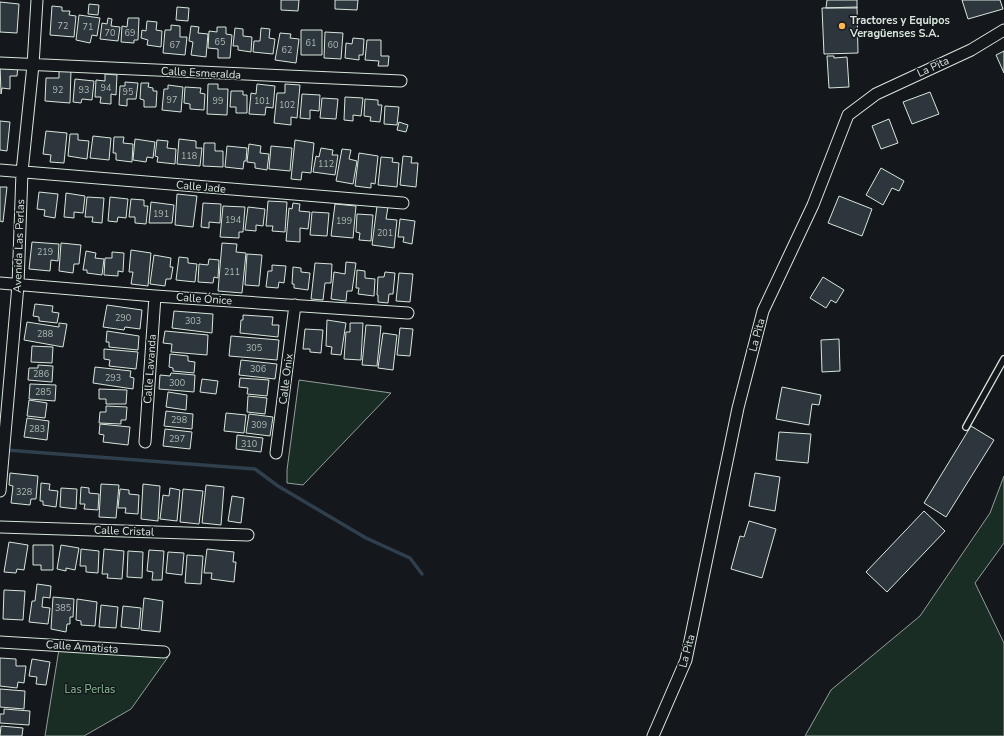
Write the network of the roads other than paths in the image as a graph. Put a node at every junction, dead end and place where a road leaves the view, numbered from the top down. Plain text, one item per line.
1 (37, 0) edge
2 (1004, 30) edge
3 (0, 63) edge
4 (33, 65) junction
5 (401, 81) dead end
6 (0, 170) edge
7 (22, 172) junction
8 (403, 203) dead end
9 (0, 283) edge
10 (18, 285) junction
11 (155, 296) junction
12 (295, 305) junction
13 (408, 313) dead end
14 (1004, 359) edge
15 (966, 427) dead end
16 (145, 442) dead end
17 (276, 452) dead end
18 (0, 491) edge
19 (0, 527) edge
20 (248, 536) dead end
21 (0, 642) edge
22 (164, 652) dead end
23 (653, 736) edge

1 - 4 street, Avenida Las Perlas
2 - 23 street, La Pita
3 - 4 street, Calle Esmeralda
4 - 5 street, Calle Esmeralda
4 - 7 street, Avenida Las Perlas
6 - 7 street, Calle Jade
7 - 8 street, Calle Jade
7 - 10 street, Avenida Las Perlas
9 - 10 street, Calle Ónice
10 - 11 street, Calle Ónice
10 - 18 street, Avenida Las Perlas
11 - 12 street, Calle Ónice
11 - 16 street, Calle Lavanda
12 - 13 street, Calle Ónice
12 - 17 street, Calle Onix
14 - 15 lane
19 - 20 street, Calle Cristal
21 - 22 street, Calle Amatista

